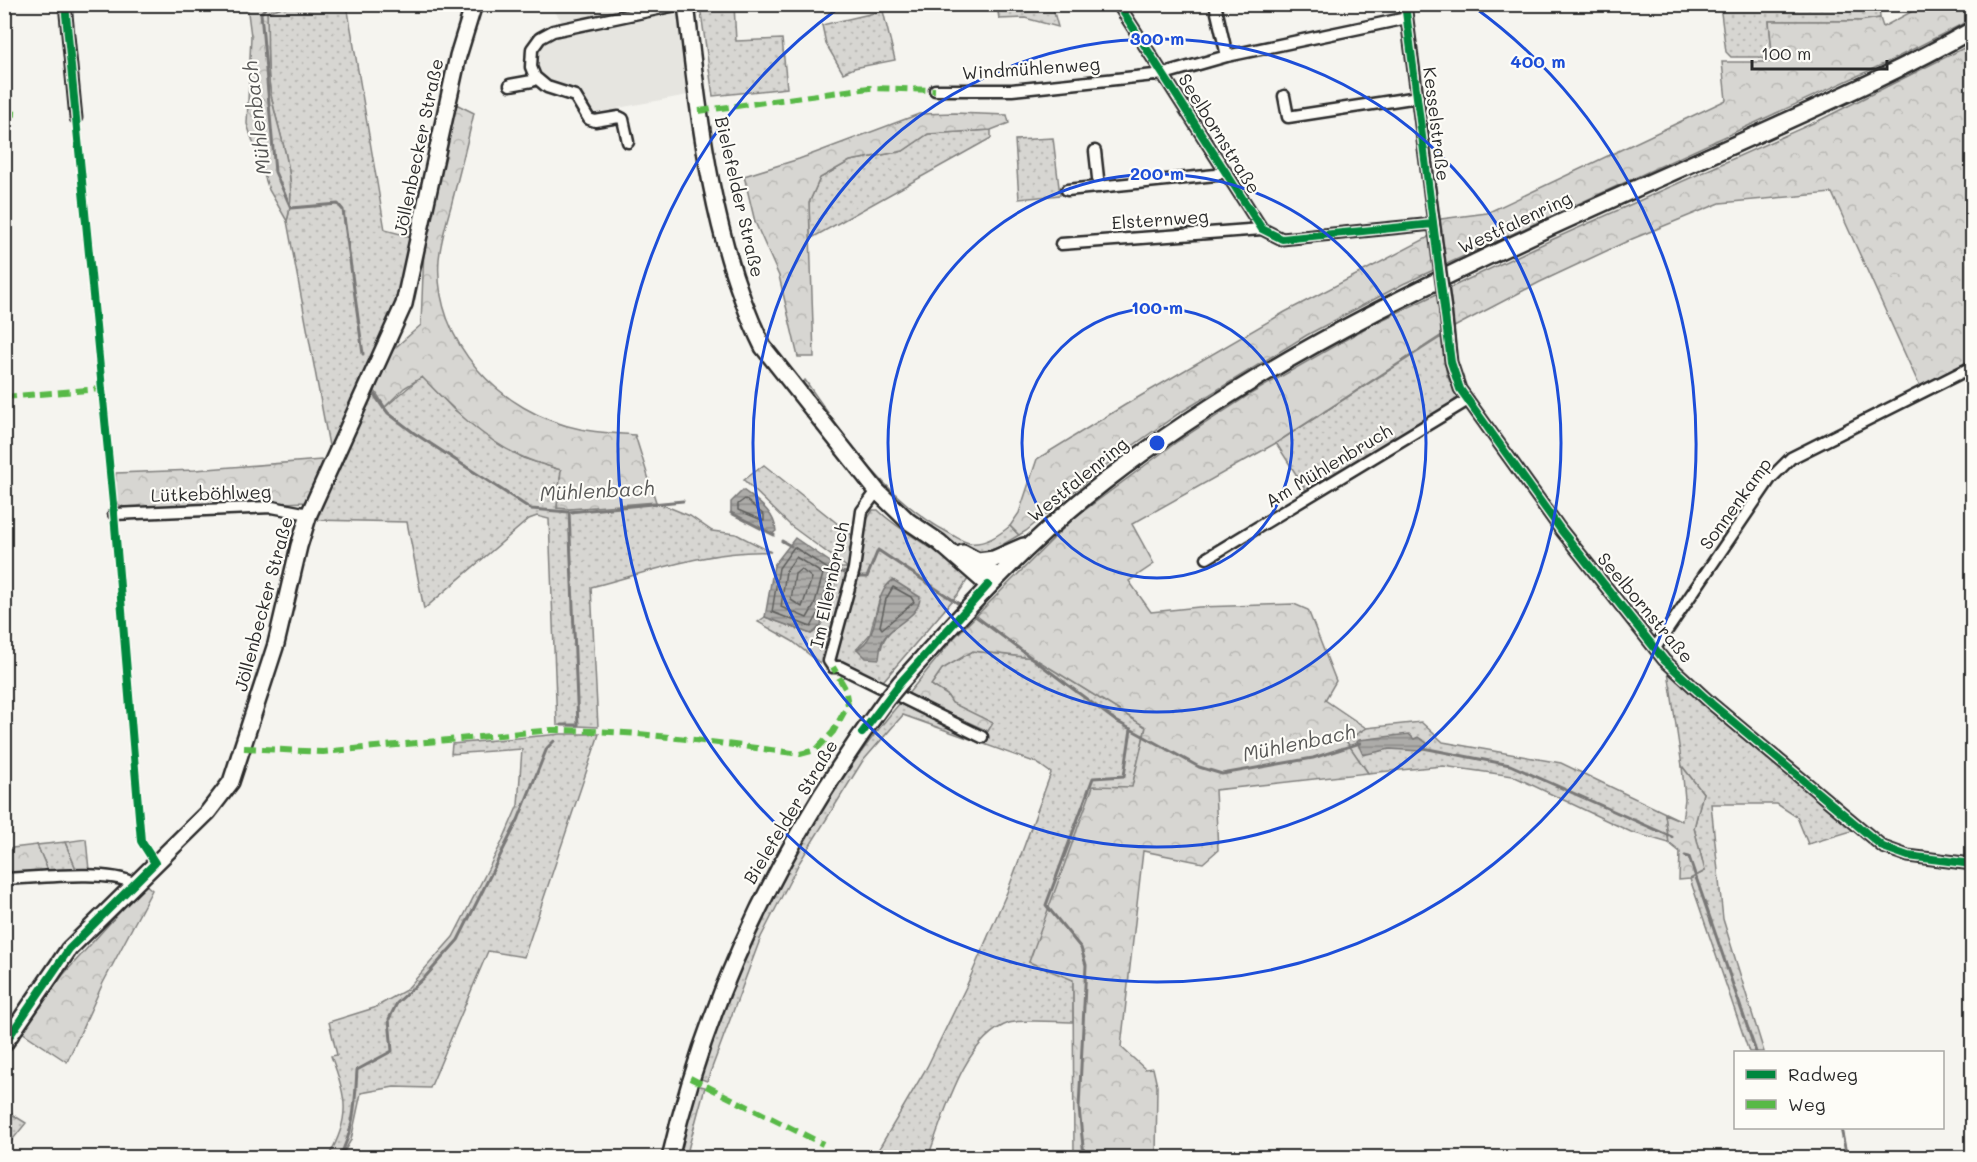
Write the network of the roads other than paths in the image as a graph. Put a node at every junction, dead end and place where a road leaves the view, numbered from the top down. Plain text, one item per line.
1 (66, 4) edge
2 (474, 4) edge
3 (681, 4) edge
4 (686, 4) edge
5 (1118, 4) edge
6 (1215, 4) edge
7 (1405, 4) edge
8 (1407, 18) junction
9 (1972, 30) edge
10 (1227, 56) junction
11 (1164, 74) junction
12 (535, 77) junction
13 (510, 85) dead end
14 (935, 90) dead end
15 (1284, 96) dead end
16 (1418, 97) junction
17 (76, 118) dead end
18 (628, 142) dead end
19 (1095, 151) dead end
20 (1222, 171) junction
21 (1099, 187) junction
22 (1067, 190) dead end
23 (1433, 224) junction
24 (1262, 230) junction
25 (1061, 244) dead end
26 (1437, 247) joint
27 (1972, 368) edge
28 (1468, 400) junction
29 (877, 491) junction
30 (114, 514) dead end
31 (309, 514) junction
32 (939, 542) junction
33 (1032, 542) junction
34 (1207, 558) dead end
35 (978, 561) junction
36 (992, 581) junction
37 (1655, 648) junction
38 (982, 737) dead end
39 (1972, 864) edge
40 (4, 879) edge
41 (133, 883) junction
42 (11, 1022) edge
43 (4, 1044) edge
44 (670, 1158) edge

1 - 17 street
2 - 31 main road, Jöllenbecker Straße
3 - 12 street
4 - 29 main road, Bielefelder Straße
5 - 11 street, Seelbornstraße
6 - 10 street
7 - 8 street, Kesselstraße
8 - 10 street, Windmühlenweg
8 - 16 street, Kesselstraße
9 - 33 main road, Westfalenring
10 - 11 street, Windmühlenweg
11 - 14 street, Windmühlenweg
11 - 20 street, Seelbornstraße
12 - 13 street
12 - 18 street
15 - 16 street
16 - 23 street, Kesselstraße
19 - 21 street
20 - 21 street
20 - 24 street, Seelbornstraße
21 - 22 street
23 - 24 street
23 - 26 street, Kesselstraße
24 - 25 street, Elsternweg
26 - 28 street, Seelbornstraße, bridge
27 - 37 street, Sonnenkamp
28 - 34 street, Am Mühlenbruch
28 - 37 street, Seelbornstraße
29 - 32 main road, Bielefelder Straße
29 - 38 street, Im Ellernbruch
30 - 31 street, Lütkeböhlweg
31 - 41 main road, Jöllenbecker Straße
32 - 35 main road, Bielefelder Straße
32 - 36 main road, Bielefelder Straße
33 - 35 main road
33 - 36 main road, Westfalenring
35 - 36 main road, Bielefelder Straße
36 - 44 main road, Bielefelder Straße, bridge
37 - 39 street, Seelbornstraße
40 - 41 street
41 - 42 main road, Jöllenbecker Straße
42 - 43 main road, Jöllenbecker Straße

